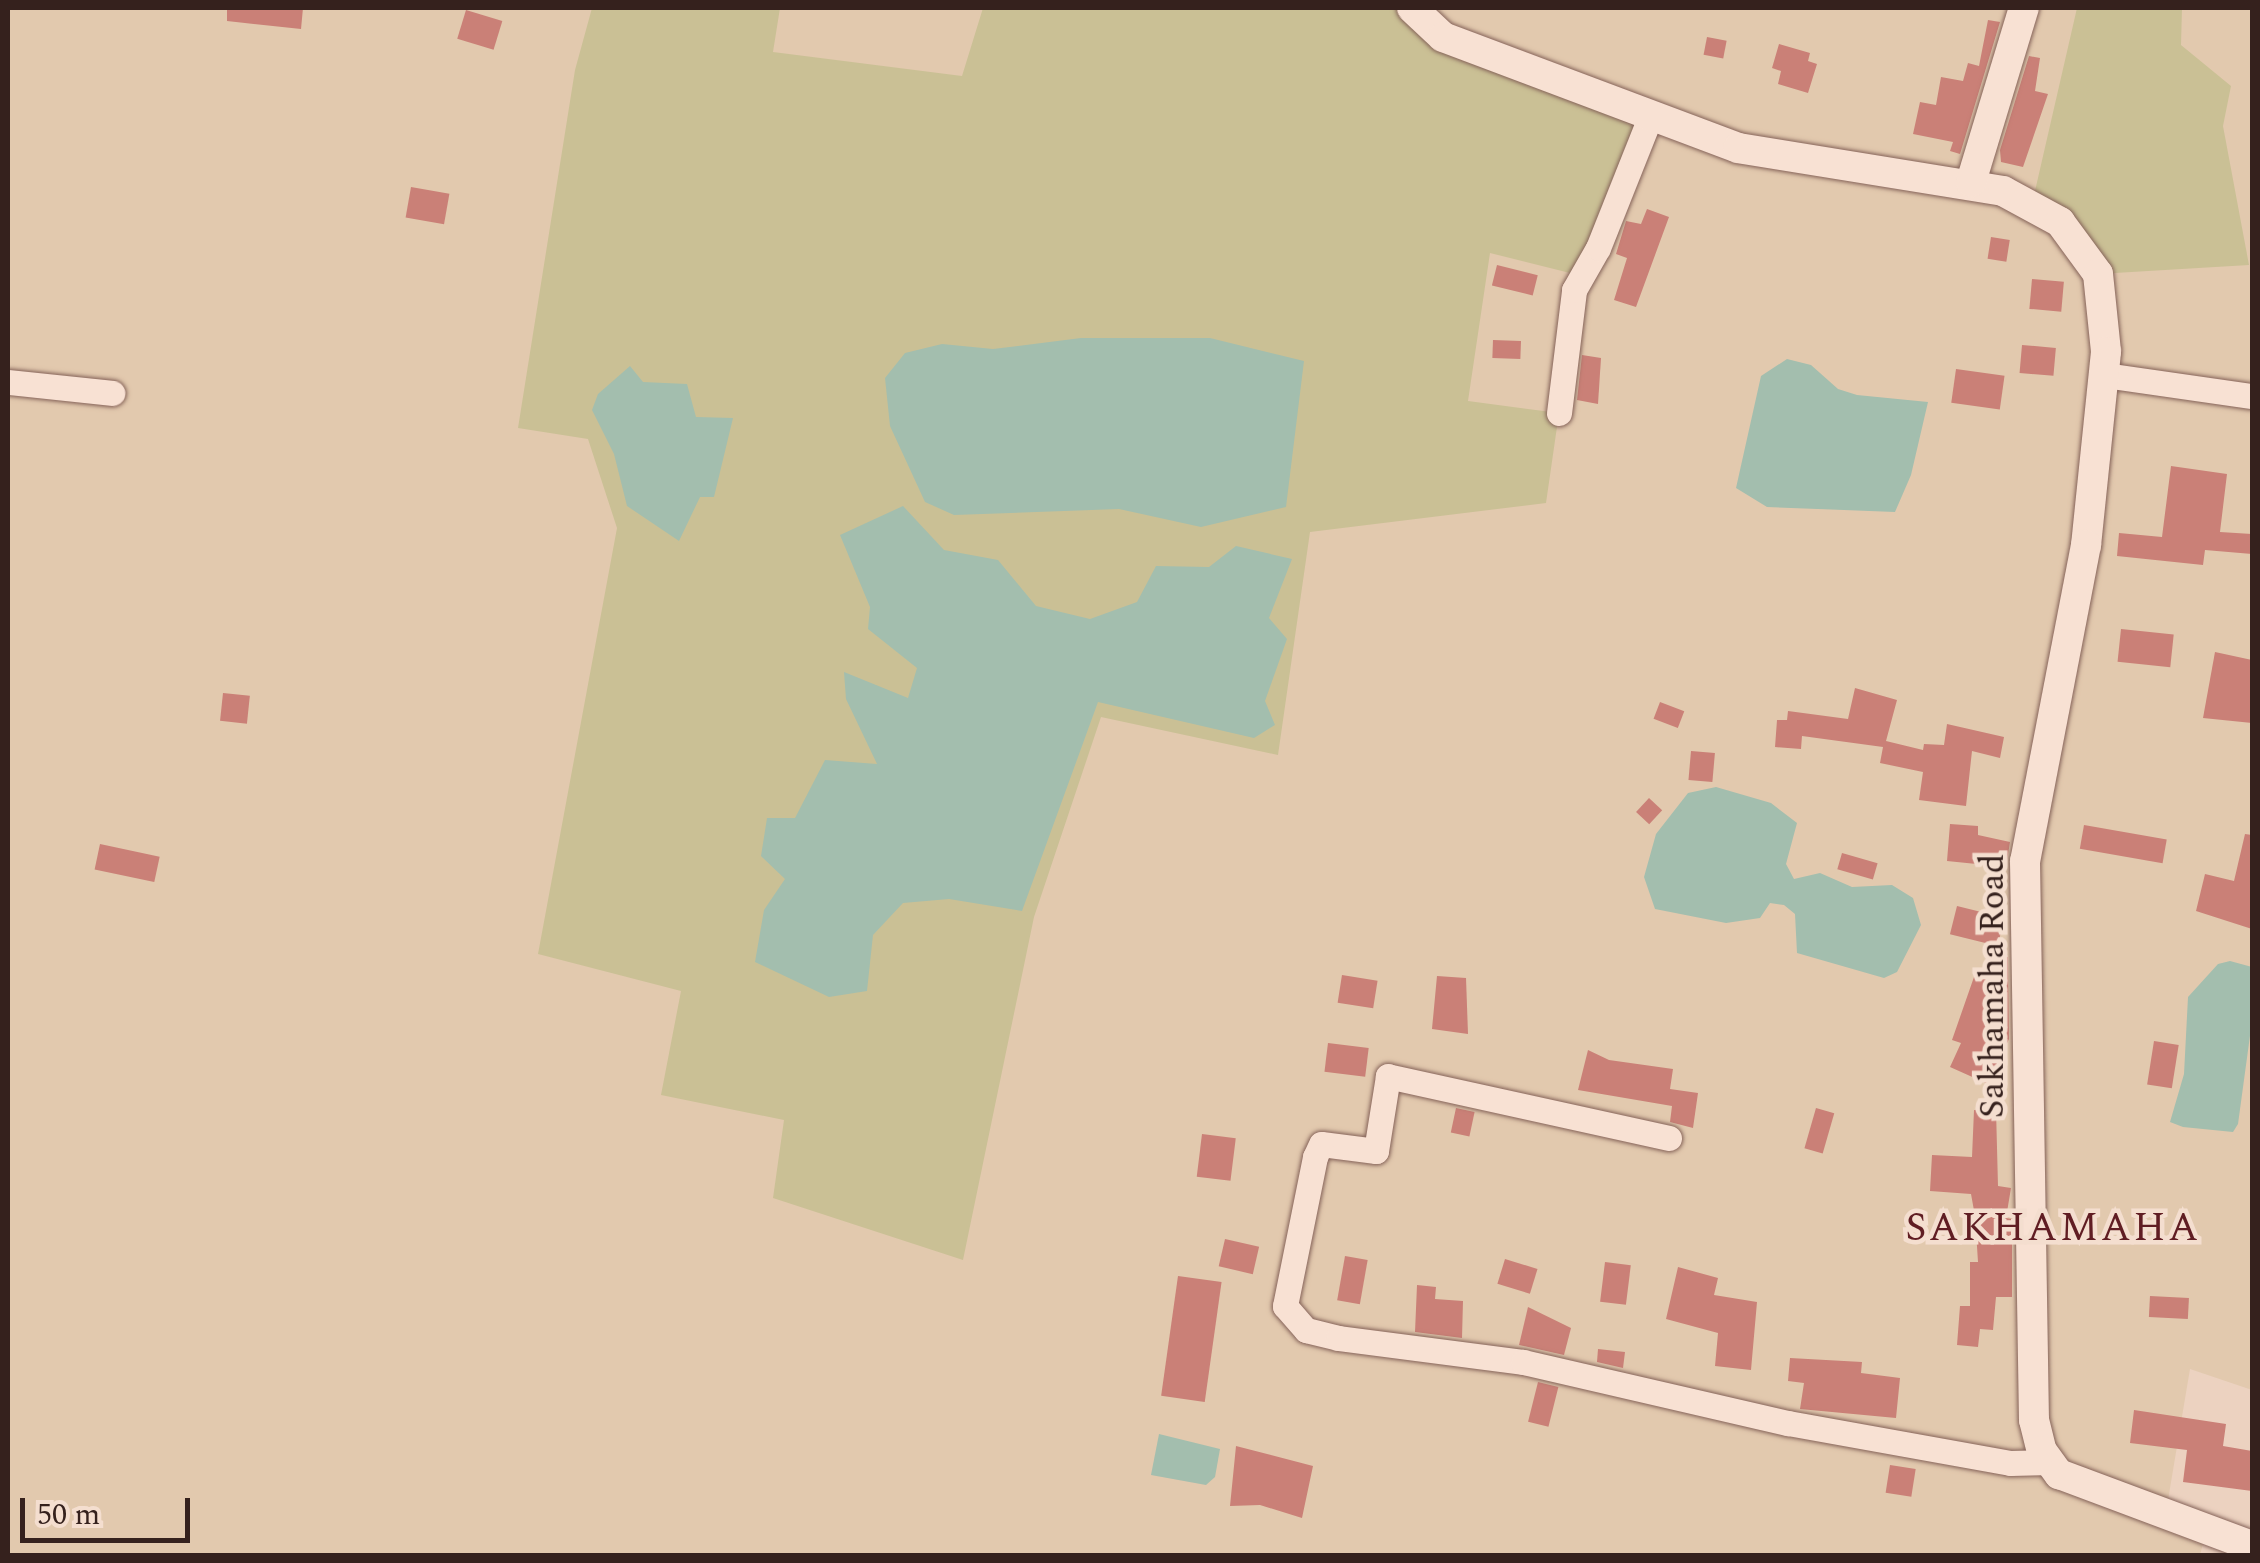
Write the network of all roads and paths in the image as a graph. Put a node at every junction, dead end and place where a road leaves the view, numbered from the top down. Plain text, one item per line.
1 (1412, 8) edge
2 (2024, 8) edge
3 (1650, 116) junction
4 (1972, 182) junction
5 (2104, 375) junction
6 (8, 382) edge
7 (112, 393) dead end
8 (2252, 396) edge
9 (1559, 413) dead end
10 (1669, 1138) dead end
11 (2050, 1462) junction
12 (2252, 1546) edge

1 - 3 street, Sakhamaha Road
2 - 4 street
3 - 4 street, Sakhamaha Road
3 - 9 street
4 - 5 street, Sakhamaha Road
5 - 8 street
5 - 11 street, Sakhamaha Road
6 - 7 street
10 - 11 street
11 - 12 street

